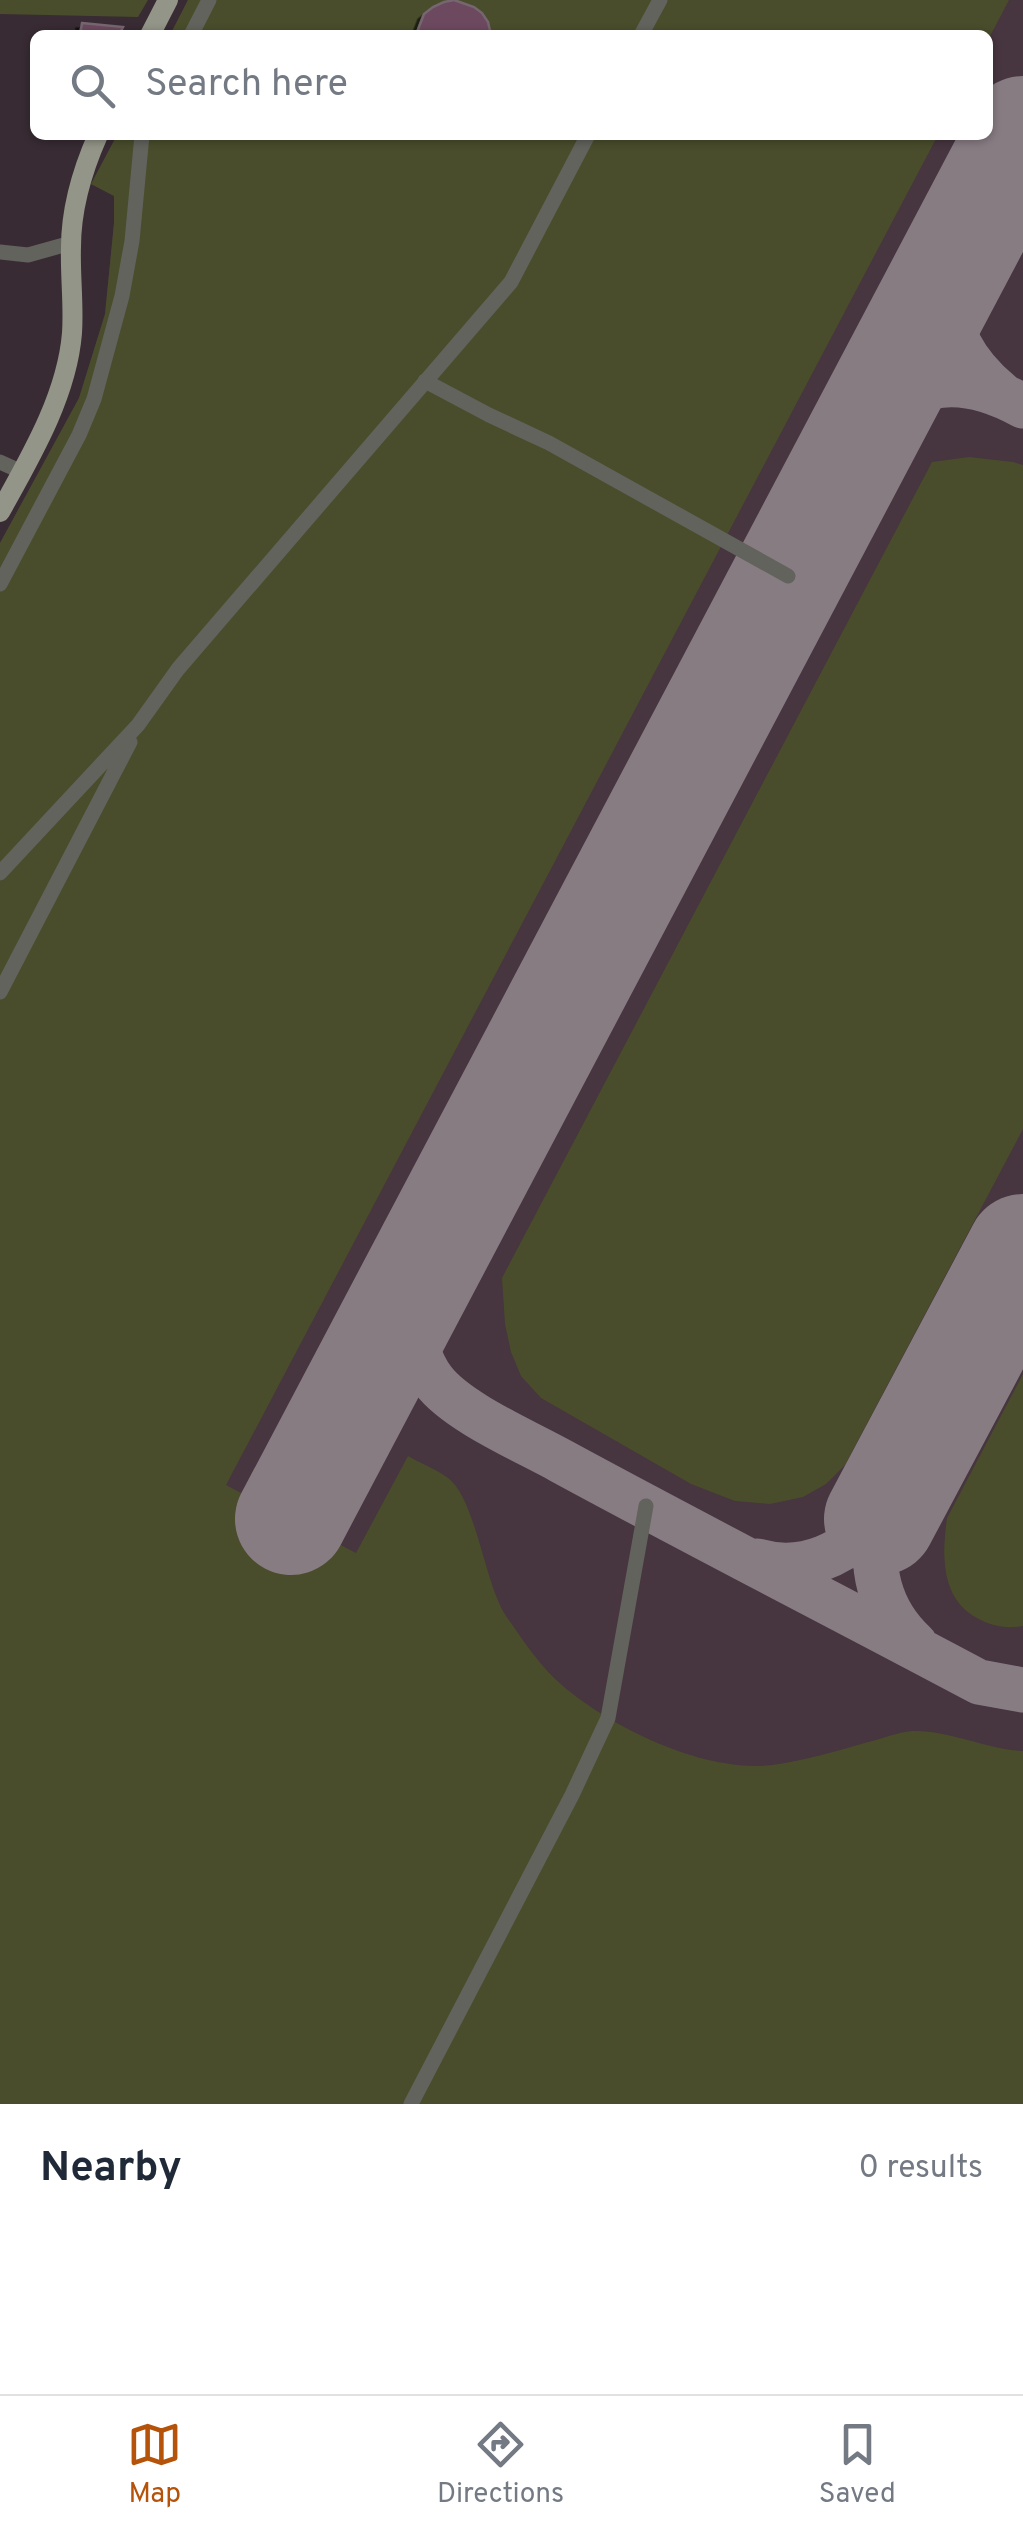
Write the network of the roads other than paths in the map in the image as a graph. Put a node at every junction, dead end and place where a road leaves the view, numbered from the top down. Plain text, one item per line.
1 (168, 0) edge
2 (209, 0) edge
3 (660, 0) edge
4 (153, 30) edge
5 (194, 30) edge
6 (644, 30) edge
7 (96, 140) edge
8 (142, 140) edge
9 (585, 140) edge
10 (71, 243) junction
11 (0, 252) edge
12 (425, 381) junction
13 (0, 462) edge
14 (22, 472) junction
15 (0, 512) edge
16 (788, 576) dead end
17 (0, 584) edge
18 (138, 725) junction
19 (0, 874) edge
20 (0, 992) edge
21 (646, 1506) dead end
22 (411, 2104) edge

1 - 4 main road
2 - 5 street
3 - 6 street
7 - 10 main road
8 - 17 street
9 - 12 street
10 - 11 street
10 - 14 main road
12 - 16 street
12 - 18 street
13 - 14 street
14 - 15 main road
18 - 19 street
18 - 20 street
21 - 22 street

